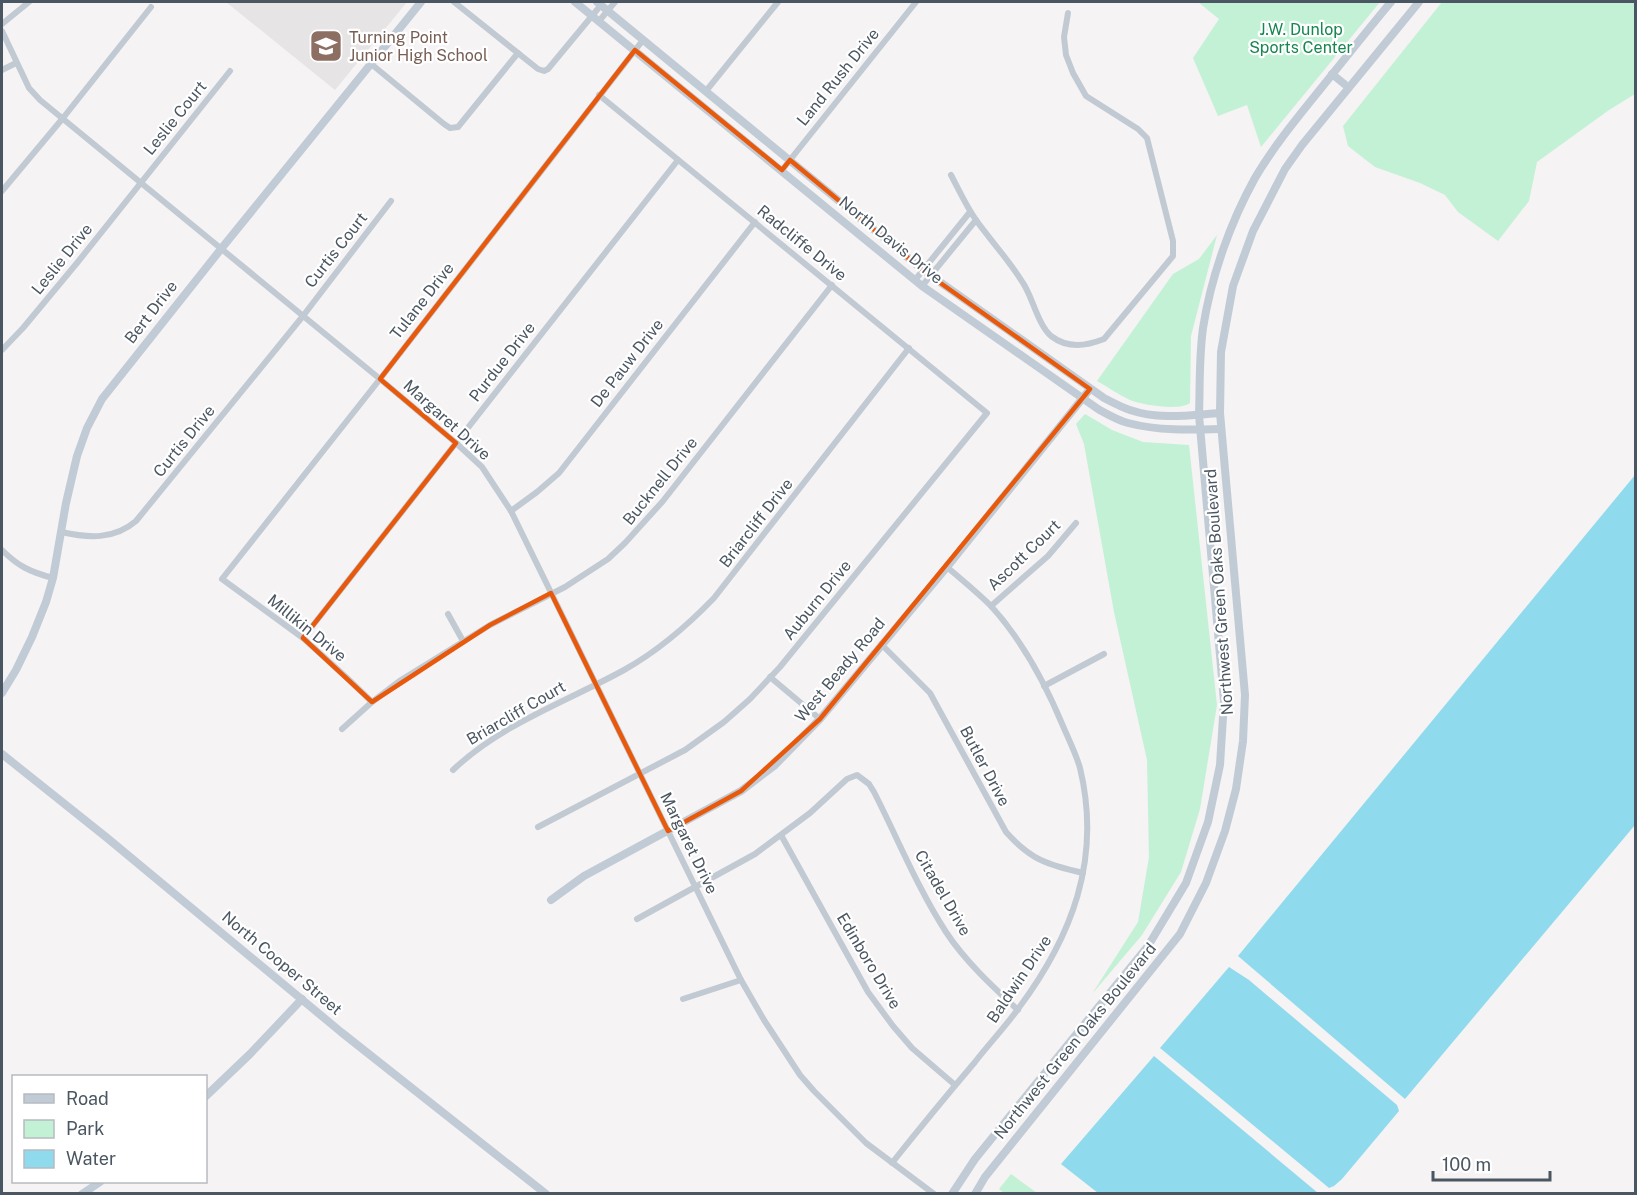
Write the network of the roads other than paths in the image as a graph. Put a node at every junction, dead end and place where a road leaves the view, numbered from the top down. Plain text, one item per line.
1 (28, 2) edge
2 (419, 2) edge
3 (454, 2) edge
4 (575, 2) edge
5 (615, 2) edge
6 (778, 2) edge
7 (916, 2) edge
8 (1391, 2) edge
9 (1419, 2) edge
10 (602, 6) edge
11 (151, 7) dead end
12 (1068, 13) dead end
13 (595, 18) junction
14 (2, 24) edge
15 (2, 31) edge
16 (643, 40) junction
17 (635, 50) junction
18 (518, 53) junction
19 (16, 63) junction
20 (370, 63) junction
21 (2, 70) edge
22 (230, 71) dead end
23 (1332, 74) junction
24 (1348, 87) junction
25 (706, 91) junction
26 (599, 95) junction
27 (63, 118) junction
28 (678, 160) junction
29 (790, 160) junction
30 (782, 170) junction
31 (951, 174) dead end
32 (140, 182) junction
33 (2, 192) edge
34 (391, 201) dead end
35 (970, 212) junction
36 (976, 220) junction
37 (754, 222) junction
38 (220, 249) junction
39 (927, 273) junction
40 (918, 283) junction
41 (832, 285) junction
42 (303, 316) junction
43 (909, 348) junction
44 (2, 351) edge
45 (380, 379) junction
46 (1090, 389) junction
47 (1082, 398) junction
48 (987, 413) joint
49 (1220, 413) junction
50 (1199, 415) junction
51 (1221, 429) junction
52 (1201, 430) junction
53 (456, 443) junction
54 (511, 511) junction
55 (1076, 523) dead end
56 (61, 532) junction
57 (2, 550) edge
58 (947, 567) junction
59 (53, 578) junction
60 (222, 579) joint
61 (551, 593) junction
62 (991, 606) junction
63 (448, 614) dead end
64 (303, 638) junction
65 (463, 641) junction
66 (881, 644) junction
67 (1104, 654) dead end
68 (770, 677) junction
69 (596, 684) junction
70 (1044, 686) junction
71 (2, 693) edge
72 (372, 702) junction
73 (820, 719) junction
74 (342, 729) dead end
75 (2, 753) edge
76 (453, 770) dead end
77 (640, 774) junction
78 (538, 827) dead end
79 (668, 831) junction
80 (781, 835) junction
81 (1083, 873) junction
82 (695, 886) junction
83 (551, 900) dead end
84 (638, 919) dead end
85 (741, 980) junction
86 (302, 999) junction
87 (683, 999) dead end
88 (1018, 1010) junction
89 (955, 1085) junction
90 (207, 1095) edge
91 (892, 1163) junction
92 (985, 1177) junction
93 (98, 1183) edge
94 (82, 1194) edge
95 (546, 1194) edge
96 (934, 1194) edge
97 (952, 1194) edge
98 (975, 1194) edge
99 (984, 1194) edge

1 - 14 street
2 - 20 main road, Bert Drive
3 - 18 street
4 - 13 main road, North Davis Drive
5 - 10 street
6 - 25 street
7 - 29 street, Land Rush Drive
8 - 23 main road, Northwest Green Oaks Boulevard
9 - 24 main road, Northwest Green Oaks Boulevard
10 - 13 street
10 - 16 main road, North Davis Drive
11 - 27 street
12 - 36 street
13 - 17 main road, North Davis Drive
13 - 18 street
15 - 19 street, Margaret Drive
16 - 17 street, Tulane Drive
16 - 25 main road, North Davis Drive
17 - 26 street, Tulane Drive
17 - 30 main road, North Davis Drive
18 - 20 street
19 - 21 street
19 - 27 street, Margaret Drive
20 - 38 main road, Bert Drive
22 - 32 street, Leslie Court
23 - 24 main road
23 - 50 main road, Northwest Green Oaks Boulevard
24 - 49 main road, Northwest Green Oaks Boulevard
25 - 29 main road, North Davis Drive
26 - 28 street, Radcliffe Drive
26 - 45 street, Tulane Drive
27 - 32 street, Margaret Drive
27 - 33 street
28 - 37 street, Radcliffe Drive
28 - 53 street, Purdue Drive
29 - 30 street, Land Rush Drive
29 - 39 main road, North Davis Drive
30 - 40 main road, North Davis Drive
31 - 35 street
32 - 38 street, Margaret Drive
32 - 44 street, Leslie Drive
34 - 42 street, Curtis Court
35 - 36 street
35 - 39 street
36 - 39 street
37 - 41 street, Radcliffe Drive
37 - 54 street, De Pauw Drive
38 - 42 street, Margaret Drive
38 - 56 main road, Bert Drive
39 - 40 street
39 - 46 main road, North Davis Drive
40 - 47 main road, North Davis Drive
41 - 43 street, Radcliffe Drive
41 - 61 street, Bucknell Drive
42 - 45 street, Margaret Drive
42 - 56 street, Curtis Drive
43 - 48 street, Radcliffe Drive
43 - 69 street, Briarcliff Drive
45 - 53 street, Margaret Drive
45 - 60 street, Tulane Drive
46 - 47 main road, West Beady Road
46 - 50 main road, North Davis Drive
47 - 52 main road, North Davis Drive
47 - 58 main road, West Beady Road
48 - 68 street, Auburn Drive
49 - 50 main road, North Davis Drive
49 - 51 main road, Northwest Green Oaks Boulevard
50 - 52 main road, Northwest Green Oaks Boulevard
51 - 52 main road, North Davis Drive
51 - 92 main road, Northwest Green Oaks Boulevard
52 - 97 main road, Northwest Green Oaks Boulevard
53 - 54 street, Margaret Drive
53 - 64 street, Purdue Drive
54 - 61 street, Margaret Drive
55 - 62 street, Ascott Court
56 - 59 main road, Bert Drive
57 - 59 street
58 - 62 street, Baldwin Drive
58 - 66 main road, West Beady Road
59 - 71 main road, Bert Drive
60 - 64 street, Millikin Drive
61 - 65 street, Bucknell Drive
61 - 69 street, Margaret Drive
62 - 70 street, Baldwin Drive
63 - 65 street
64 - 72 street, Millikin Drive
65 - 72 street, Bucknell Drive
66 - 73 main road, West Beady Road
66 - 81 street, Butler Drive
67 - 70 street
68 - 73 street
68 - 77 street, Auburn Drive
69 - 76 street, Briarcliff Court
69 - 77 street, Margaret Drive
70 - 81 street, Baldwin Drive
72 - 74 street, Bucknell Drive
73 - 79 main road, West Beady Road
75 - 86 main road, North Cooper Street
77 - 78 street, Auburn Drive
77 - 79 street, Margaret Drive
79 - 82 street, Margaret Drive
79 - 83 main road, West Beady Road
80 - 82 street
80 - 88 street, Citadel Drive
80 - 89 street, Edinboro Drive
81 - 88 street, Baldwin Drive
82 - 84 street
82 - 85 street, Margaret Drive
85 - 87 street
85 - 91 street, Margaret Drive
86 - 90 main road
86 - 95 main road, North Cooper Street
88 - 89 street, Baldwin Drive
89 - 91 street, Baldwin Drive
91 - 96 street, Margaret Drive
92 - 98 main road, Northwest Green Oaks Boulevard
92 - 99 main road
93 - 94 main road

